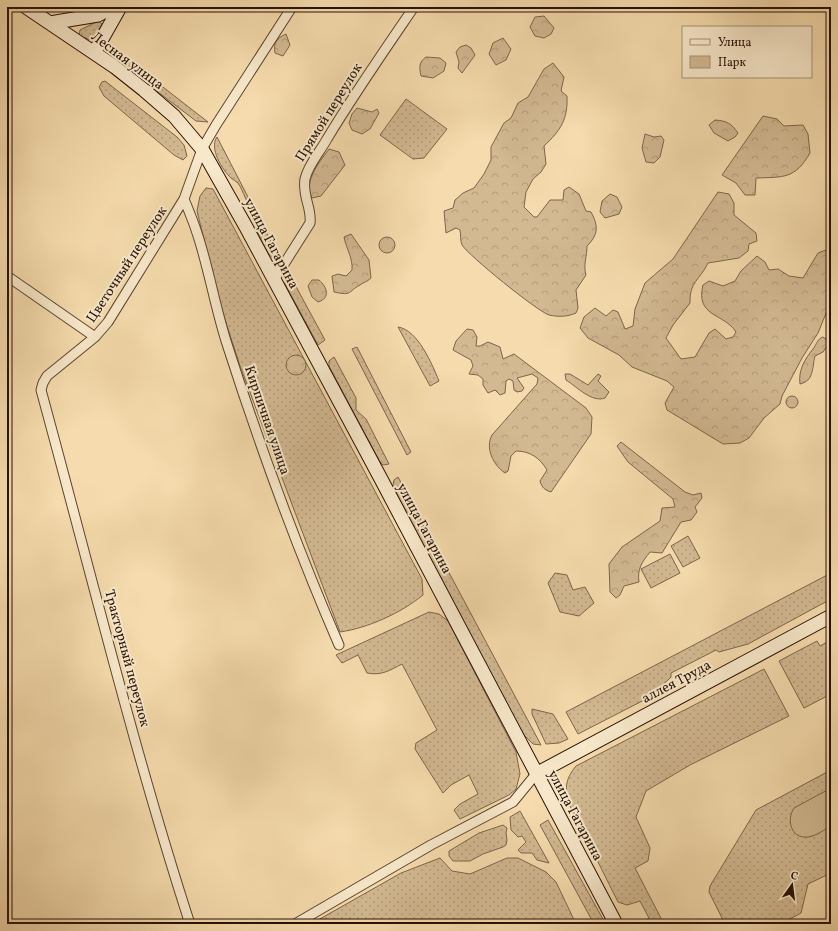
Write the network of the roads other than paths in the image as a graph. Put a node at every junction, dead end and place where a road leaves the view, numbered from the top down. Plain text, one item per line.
1 (26, 7) edge
2 (113, 7) edge
3 (120, 7) edge
4 (292, 7) edge
5 (414, 7) edge
6 (50, 23) junction
7 (94, 53) junction
8 (202, 149) junction
9 (184, 199) junction
10 (7, 276) edge
11 (274, 280) junction
12 (95, 337) junction
13 (43, 398) joint
14 (831, 616) edge
15 (339, 645) dead end
16 (536, 774) junction
17 (190, 924) edge
18 (296, 924) edge
19 (616, 924) edge

1 - 6 street, Лесная улица
2 - 6 street
3 - 7 street
4 - 8 street, Цветочный переулок
5 - 11 street, Прямой переулок
6 - 7 street, Лесная улица
7 - 8 street, Лесная улица
8 - 9 street, Цветочный переулок
8 - 11 street, улица Гагарина
9 - 12 street, Цветочный переулок
9 - 15 street, Кирпичная улица
10 - 12 street
11 - 16 street, улица Гагарина
12 - 13 street, Цветочный переулок
13 - 17 street, Тракторный переулок
14 - 16 street, аллея Труда
16 - 18 street
16 - 19 street, улица Гагарина

